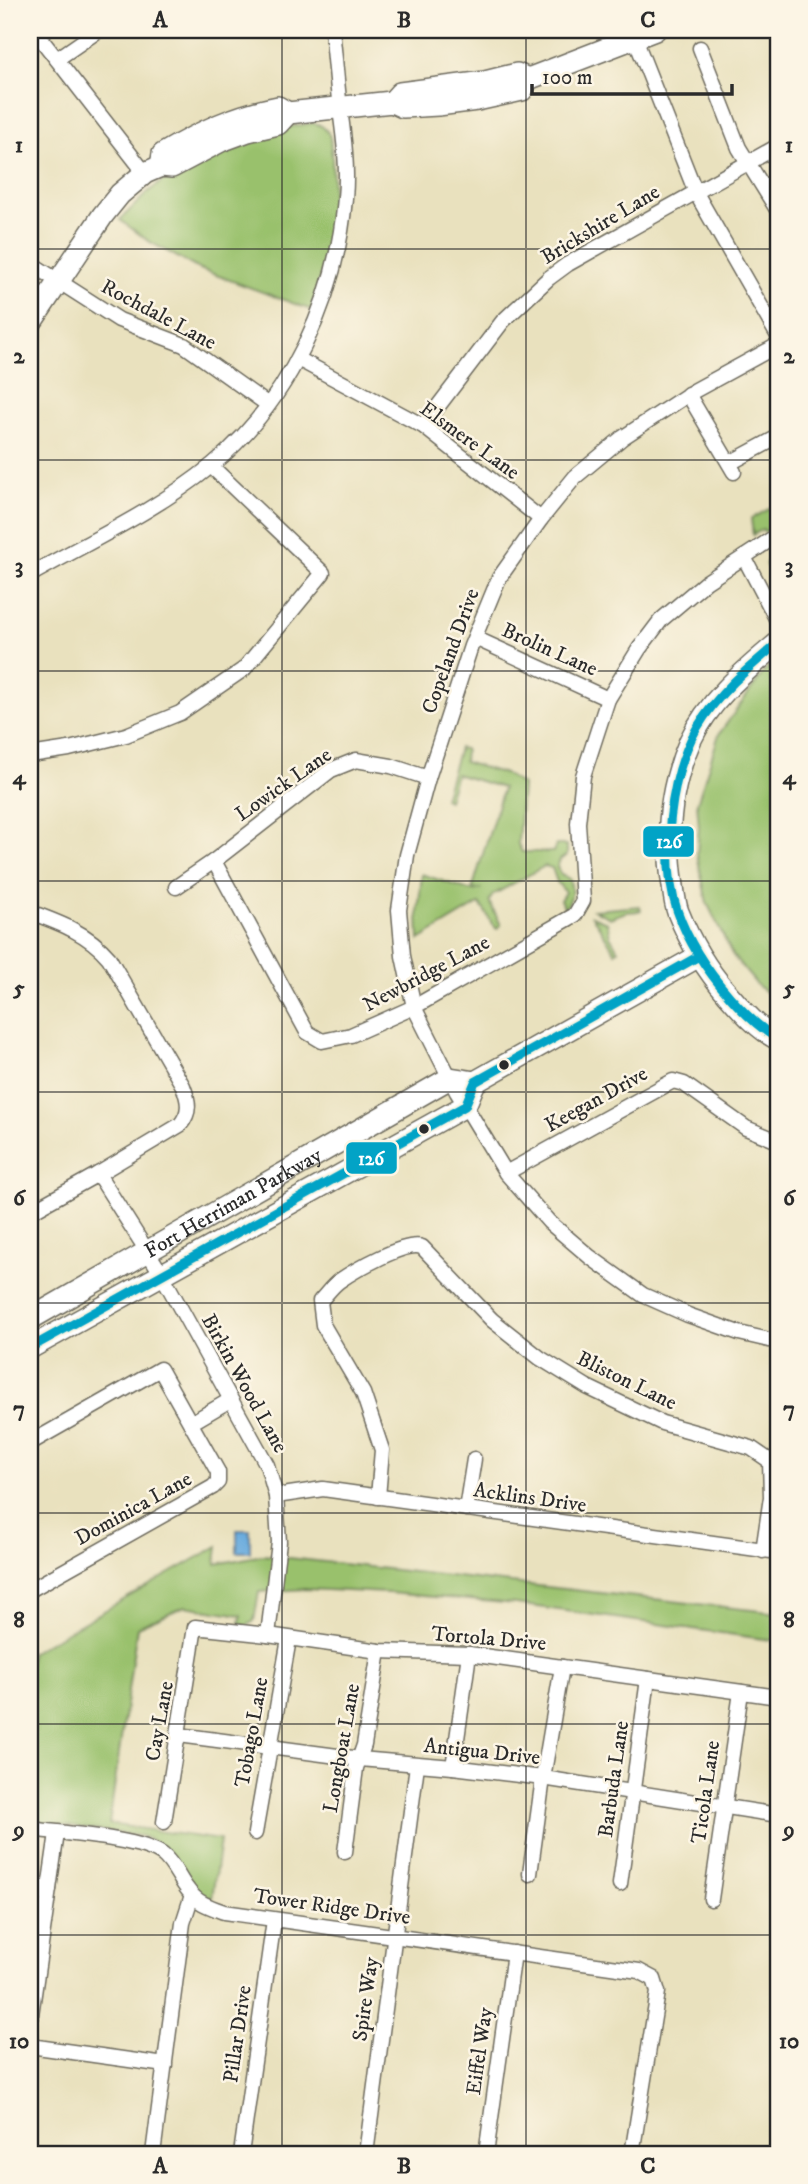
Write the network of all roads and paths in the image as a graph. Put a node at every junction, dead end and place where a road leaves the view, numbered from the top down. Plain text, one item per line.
1 (34, 30) edge
2 (99, 30) edge
3 (332, 30) edge
4 (641, 32) edge
5 (700, 48) dead end
6 (57, 59) junction
7 (340, 108) junction
8 (778, 146) edge
9 (749, 162) junction
10 (153, 169) junction
11 (696, 193) junction
12 (778, 211) edge
13 (30, 263) edge
14 (57, 282) junction
15 (30, 324) edge
16 (778, 336) edge
17 (778, 345) edge
18 (298, 359) junction
19 (688, 394) junction
20 (267, 404) junction
21 (423, 426) junction
22 (778, 437) edge
23 (211, 466) junction
24 (541, 519) junction
25 (773, 538) dead end
26 (744, 557) junction
27 (30, 575) edge
28 (778, 622) edge
29 (475, 638) junction
30 (778, 643) edge
31 (608, 699) junction
32 (30, 755) edge
33 (428, 778) junction
34 (214, 861) junction
35 (176, 887) dead end
36 (30, 912) edge
37 (699, 956) junction
38 (414, 1007) junction
39 (778, 1039) edge
40 (462, 1090) junction
41 (778, 1141) edge
42 (506, 1173) junction
43 (98, 1174) junction
44 (30, 1212) edge
45 (147, 1251) junction
46 (161, 1273) junction
47 (30, 1319) edge
48 (778, 1342) edge
49 (30, 1348) edge
50 (230, 1400) junction
51 (191, 1423) junction
52 (30, 1443) edge
53 (474, 1459) dead end
54 (276, 1496) junction
55 (378, 1497) junction
56 (466, 1509) junction
57 (771, 1551) edge
58 (30, 1590) edge
59 (195, 1627) joint
60 (268, 1634) junction
61 (289, 1639) junction
62 (379, 1651) junction
63 (469, 1654) junction
64 (562, 1667) junction
65 (648, 1679) junction
66 (741, 1692) junction
67 (778, 1697) edge
68 (179, 1735) junction
69 (270, 1746) junction
70 (360, 1759) junction
71 (417, 1765) junction
72 (453, 1767) junction
73 (543, 1778) junction
74 (632, 1792) junction
75 (724, 1806) junction
76 (778, 1815) edge
77 (164, 1822) dead end
78 (30, 1829) edge
79 (57, 1833) junction
80 (255, 1833) dead end
81 (345, 1852) dead end
82 (530, 1874) dead end
83 (620, 1884) dead end
84 (30, 1886) edge
85 (49, 1889) junction
86 (192, 1895) junction
87 (711, 1899) dead end
88 (274, 1920) junction
89 (395, 1937) junction
90 (514, 1952) junction
91 (30, 2022) edge
92 (30, 2046) edge
93 (165, 2065) junction
94 (153, 2154) edge
95 (241, 2154) edge
96 (366, 2154) edge
97 (486, 2154) edge
98 (632, 2154) edge

1 - 6 street
2 - 6 street
3 - 7 street
4 - 7 street
4 - 11 street
5 - 9 street
6 - 10 street
7 - 10 street
7 - 18 street
8 - 9 street, Brickshire Lane
9 - 11 street, Brickshire Lane
9 - 12 street
10 - 14 street
11 - 16 street
11 - 21 street, Brickshire Lane
13 - 14 street, Rochdale Lane
14 - 15 street
14 - 20 street, Rochdale Lane
17 - 19 street, Copeland Drive
18 - 20 street
18 - 21 street, Elsmere Lane
19 - 22 street
19 - 24 street, Copeland Drive
20 - 23 street
21 - 24 street, Elsmere Lane
23 - 27 street
23 - 32 street
24 - 29 street, Copeland Drive
25 - 26 street
26 - 28 street
26 - 31 street
29 - 31 street, Brolin Lane
29 - 33 street, Copeland Drive
30 - 37 street
31 - 38 street, Newbridge Lane
33 - 34 street, Lowick Lane
33 - 38 street, Copeland Drive
34 - 35 street, Lowick Lane
34 - 38 street, Newbridge Lane
36 - 43 street
37 - 39 street
37 - 40 street, Fort Herriman Parkway
38 - 40 street, Copeland Drive
40 - 42 street, Copeland Drive
40 - 45 street, Fort Herriman Parkway
40 - 46 street, Fort Herriman Parkway
41 - 42 street, Keegan Drive
42 - 48 street, Copeland Drive
43 - 44 street
43 - 45 street, Birkin Wood Lane
45 - 46 street, Birkin Wood Lane
45 - 47 street, Fort Herriman Parkway
46 - 49 street, Fort Herriman Parkway
46 - 50 street, Birkin Wood Lane
50 - 51 street
50 - 54 street, Birkin Wood Lane
51 - 52 street, Dominica Lane
51 - 58 street, Dominica Lane
53 - 56 street
54 - 55 street, Acklins Drive
54 - 60 street, Birkin Wood Lane
55 - 56 street, Acklins Drive
55 - 57 street, Bliston Lane
56 - 57 street, Acklins Drive
59 - 60 street, Tortola Drive
59 - 68 street, Cay Lane
60 - 61 street, Tortola Drive
61 - 62 street, Tortola Drive
61 - 69 street, Tobago Lane
62 - 63 street, Tortola Drive
62 - 70 street, Longboat Lane
63 - 64 street, Tortola Drive
63 - 72 street
64 - 65 street, Tortola Drive
64 - 73 street
65 - 66 street, Tortola Drive
65 - 74 street, Barbuda Lane
66 - 67 street, Tortola Drive
66 - 75 street, Ticola Lane
68 - 69 street, Antigua Drive
68 - 77 street, Cay Lane
69 - 70 street, Antigua Drive
69 - 80 street, Tobago Lane
70 - 71 street, Antigua Drive
70 - 81 street, Longboat Lane
71 - 72 street, Antigua Drive
71 - 89 street, Spire Way
72 - 73 street, Antigua Drive
73 - 74 street, Antigua Drive
73 - 82 street
74 - 75 street, Antigua Drive
74 - 83 street, Barbuda Lane
75 - 76 street, Antigua Drive
75 - 87 street, Ticola Lane
78 - 79 street, Tower Ridge Drive
79 - 85 street
79 - 86 street, Tower Ridge Drive
84 - 85 street
85 - 91 street
86 - 88 street, Tower Ridge Drive
86 - 93 street
88 - 89 street, Tower Ridge Drive
88 - 95 street, Pillar Drive
89 - 90 street, Tower Ridge Drive
89 - 96 street, Spire Way
90 - 97 street, Eiffel Way
90 - 98 street, Tower Ridge Drive
92 - 93 street
93 - 94 street

